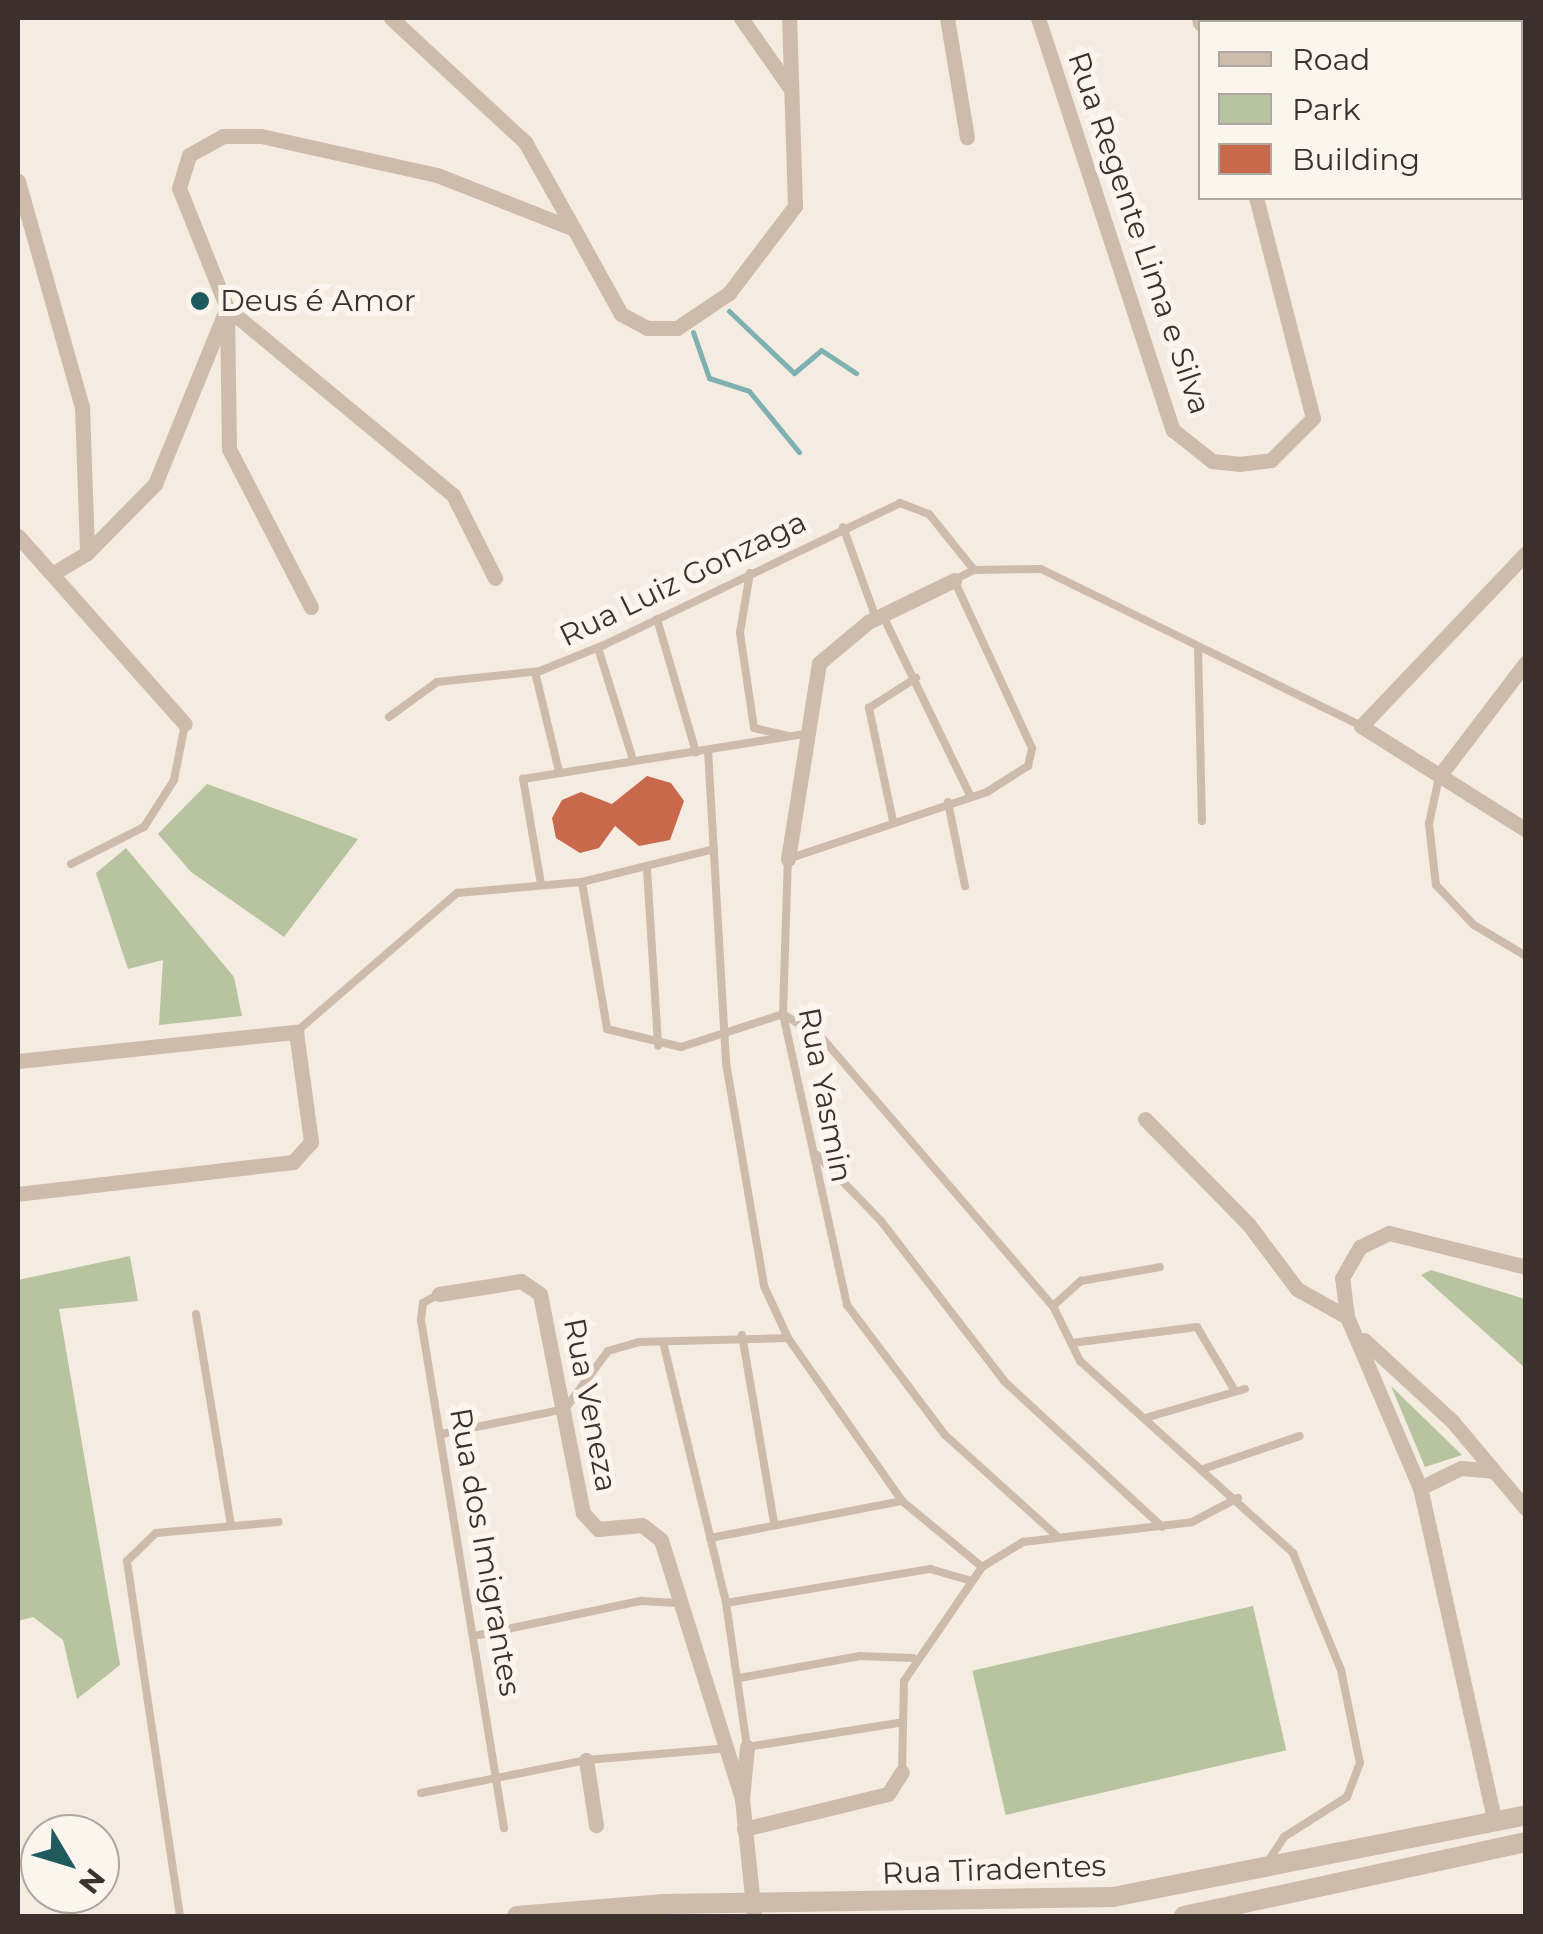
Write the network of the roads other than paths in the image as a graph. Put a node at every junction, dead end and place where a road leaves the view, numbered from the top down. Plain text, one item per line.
1 (391, 18) edge
2 (741, 18) edge
3 (789, 18) edge
4 (947, 18) edge
5 (1038, 18) edge
6 (792, 91) junction
7 (967, 137) dead end
8 (18, 181) edge
9 (1257, 200) edge
10 (574, 229) junction
11 (227, 308) junction
12 (842, 528) junction
13 (18, 536) edge
14 (88, 553) junction
15 (1526, 553) edge
16 (974, 570) junction
17 (57, 571) junction
18 (750, 573) junction
19 (495, 578) dead end
20 (954, 580) junction
21 (311, 608) dead end
22 (879, 616) junction
23 (657, 619) junction
24 (1198, 647) junction
25 (598, 648) junction
26 (1526, 662) edge
27 (536, 672) junction
28 (916, 678) junction
29 (389, 718) dead end
30 (185, 724) joint
31 (1361, 726) junction
32 (796, 735) junction
33 (708, 750) junction
34 (696, 752) junction
35 (633, 760) junction
36 (560, 770) junction
37 (1440, 774) junction
38 (970, 795) junction
39 (948, 802) junction
40 (892, 821) junction
41 (1202, 822) dead end
42 (1525, 827) edge
43 (714, 849) junction
44 (788, 859) junction
45 (71, 864) dead end
46 (647, 869) junction
47 (582, 882) junction
48 (542, 884) junction
49 (965, 886) dead end
50 (1526, 956) edge
51 (782, 1014) junction
52 (296, 1032) junction
53 (726, 1038) junction
54 (658, 1046) junction
55 (18, 1061) edge
56 (1144, 1119) dead end
57 (817, 1155) junction
58 (18, 1194) edge
59 (1160, 1267) dead end
60 (1526, 1267) edge
61 (438, 1294) joint
62 (1053, 1306) junction
63 (196, 1314) dead end
64 (1347, 1317) junction
65 (742, 1334) junction
66 (788, 1338) junction
67 (664, 1342) junction
68 (1072, 1344) junction
69 (1368, 1349) junction
70 (565, 1409) junction
71 (1146, 1418) junction
72 (442, 1434) junction
73 (1300, 1436) dead end
74 (1203, 1470) junction
75 (1493, 1471) junction
76 (1420, 1488) junction
77 (1238, 1498) junction
78 (902, 1501) junction
79 (1526, 1510) edge
80 (278, 1522) dead end
81 (774, 1522) junction
82 (231, 1525) junction
83 (1162, 1527) junction
84 (1058, 1537) junction
85 (710, 1538) junction
86 (982, 1568) junction
87 (968, 1580) junction
88 (678, 1603) junction
89 (726, 1603) junction
90 (479, 1635) junction
91 (913, 1658) junction
92 (739, 1678) junction
93 (898, 1722) junction
94 (747, 1746) junction
95 (719, 1749) junction
96 (586, 1760) junction
97 (902, 1772) joint
98 (500, 1774) junction
99 (421, 1793) dead end
100 (742, 1799) junction
101 (1526, 1816) edge
102 (1496, 1823) junction
103 (596, 1824) dead end
104 (504, 1828) dead end
105 (744, 1828) junction
106 (1526, 1842) edge
107 (1352, 1854) junction
108 (1264, 1872) junction
109 (1356, 1879) junction
110 (1259, 1901) junction
111 (1073, 1909) edge
112 (936, 1910) edge
113 (1051, 1910) edge
114 (753, 1912) edge
115 (180, 1916) edge
116 (517, 1916) edge
117 (1184, 1916) edge

1 - 10 street
2 - 6 street
3 - 6 street
4 - 7 street
5 - 9 street, Rua Regente Lima e Silva
6 - 10 street
8 - 14 street
10 - 11 street
11 - 14 street
11 - 19 street
11 - 21 street
12 - 16 lane, Rua Luiz Gonzaga
12 - 18 lane, Rua Luiz Gonzaga
12 - 22 lane
13 - 17 street
14 - 17 street
15 - 31 street
16 - 20 lane
16 - 24 lane
17 - 30 street
18 - 23 lane, Rua Luiz Gonzaga
18 - 32 lane
20 - 22 street
20 - 38 lane
22 - 28 lane
22 - 32 street
23 - 25 lane, Rua Luiz Gonzaga
23 - 34 lane
24 - 31 lane
24 - 41 lane
25 - 27 lane, Rua Luiz Gonzaga
25 - 35 lane
26 - 37 street
27 - 29 lane, Rua Luiz Gonzaga
27 - 36 lane
28 - 38 lane
28 - 40 lane
30 - 45 lane
31 - 37 street
32 - 33 lane
32 - 44 street
33 - 34 lane
33 - 43 lane
34 - 35 lane
35 - 36 lane
36 - 48 lane
37 - 42 street
37 - 50 lane
38 - 39 lane
39 - 40 lane
39 - 49 lane
40 - 44 lane
43 - 46 lane
43 - 53 lane
44 - 51 lane, Rua Yasmin
46 - 47 lane
46 - 54 lane
47 - 48 lane
47 - 54 lane
48 - 52 lane
51 - 53 lane
51 - 57 lane, Rua Yasmin
51 - 62 lane
52 - 55 street
52 - 58 street
53 - 54 lane
53 - 66 lane
56 - 64 street
57 - 83 lane
57 - 84 lane, Rua Yasmin
59 - 62 lane
60 - 64 street
61 - 70 street, Rua Veneza
61 - 72 lane, Rua dos Imigrantes
62 - 68 lane
63 - 82 lane
64 - 69 street
65 - 66 lane
65 - 67 lane
65 - 81 lane
66 - 78 lane
67 - 70 lane
67 - 85 lane
68 - 71 lane
68 - 71 lane
69 - 75 street
69 - 76 street
70 - 72 lane
70 - 88 street, Rua Veneza
71 - 74 lane
72 - 90 lane, Rua dos Imigrantes
73 - 74 lane
74 - 77 lane
75 - 76 street
75 - 79 street
76 - 102 street
77 - 83 lane
77 - 108 lane
78 - 81 lane
78 - 86 lane
80 - 82 lane
81 - 85 lane
82 - 115 lane
83 - 84 lane
84 - 86 lane
85 - 89 lane
86 - 87 lane
87 - 89 lane
87 - 91 lane
88 - 90 lane
88 - 95 street
89 - 92 lane
90 - 98 lane, Rua dos Imigrantes
91 - 92 lane
91 - 93 lane
92 - 94 lane
93 - 94 lane
93 - 97 lane
94 - 100 street
95 - 96 lane
95 - 100 street
96 - 98 lane
96 - 103 street
97 - 105 street
98 - 99 lane
98 - 104 lane, Rua dos Imigrantes
100 - 105 street
101 - 102 street, Rua Tiradentes
102 - 107 street, Rua Tiradentes
105 - 114 street
106 - 109 street
107 - 108 street, Rua Tiradentes
107 - 109 lane
108 - 110 street
108 - 111 street, Rua Tiradentes
109 - 110 street
110 - 117 street
111 - 113 street, Rua Tiradentes
112 - 113 street, Rua Tiradentes
112 - 114 street, Rua Tiradentes
114 - 116 street, Rua Tiradentes

